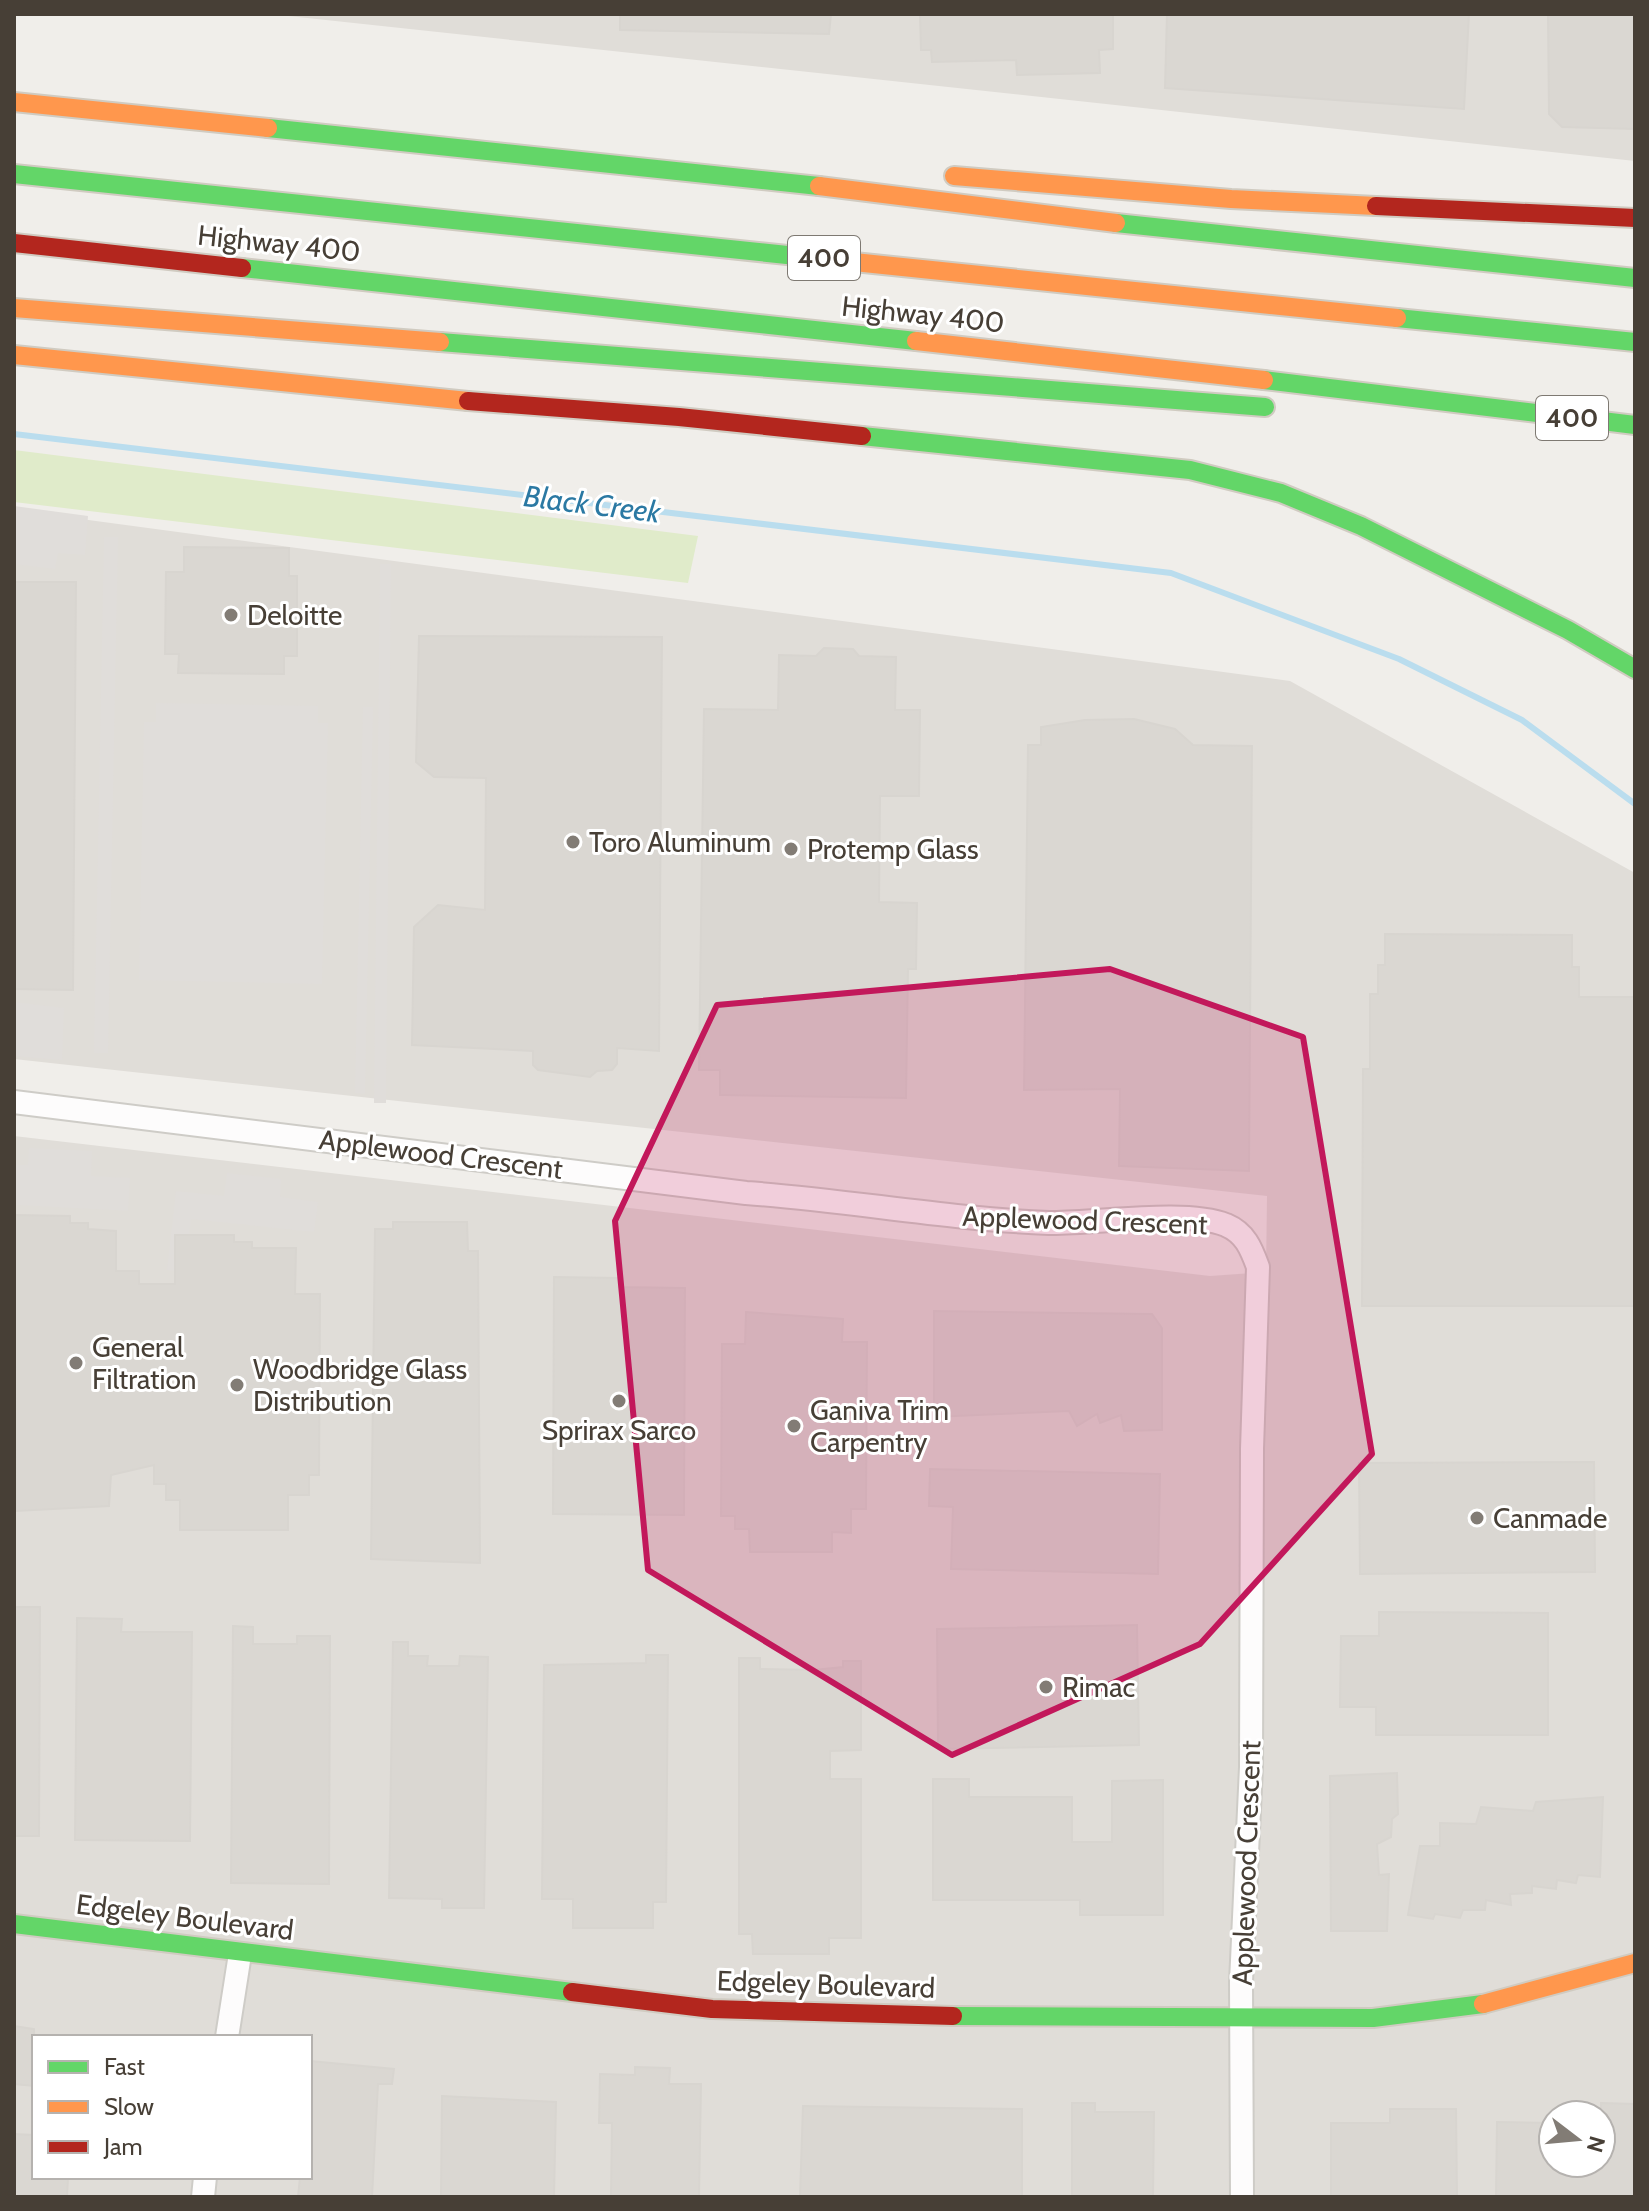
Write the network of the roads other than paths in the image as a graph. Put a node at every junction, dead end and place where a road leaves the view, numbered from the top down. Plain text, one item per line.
1 (14, 102) edge
2 (14, 174) edge
3 (891, 175) dead end
4 (936, 175) dead end
5 (770, 180) junction
6 (1635, 218) edge
7 (14, 243) edge
8 (1635, 278) edge
9 (14, 308) edge
10 (1635, 342) edge
11 (14, 355) edge
12 (1290, 409) dead end
13 (1508, 411) junction
14 (1449, 422) dead end
15 (1635, 425) edge
16 (1635, 669) edge
17 (14, 1102) edge
18 (14, 1924) edge
19 (240, 1954) junction
20 (1635, 1963) edge
21 (1241, 2018) junction
22 (227, 2035) edge
23 (1242, 2197) edge

1 - 5 main road
2 - 10 main road, Highway 400 / 400
3 - 5 main road
4 - 6 main road
5 - 8 main road
7 - 13 main road, Highway 400 / 400
9 - 12 main road
11 - 16 main road
13 - 14 main road
13 - 15 main road, Highway 400 / 400
17 - 21 street, Applewood Crescent
18 - 19 main road, Edgeley Boulevard
19 - 21 main road, Edgeley Boulevard
19 - 22 street
20 - 21 main road, Edgeley Boulevard
21 - 23 street, Applewood Crescent

